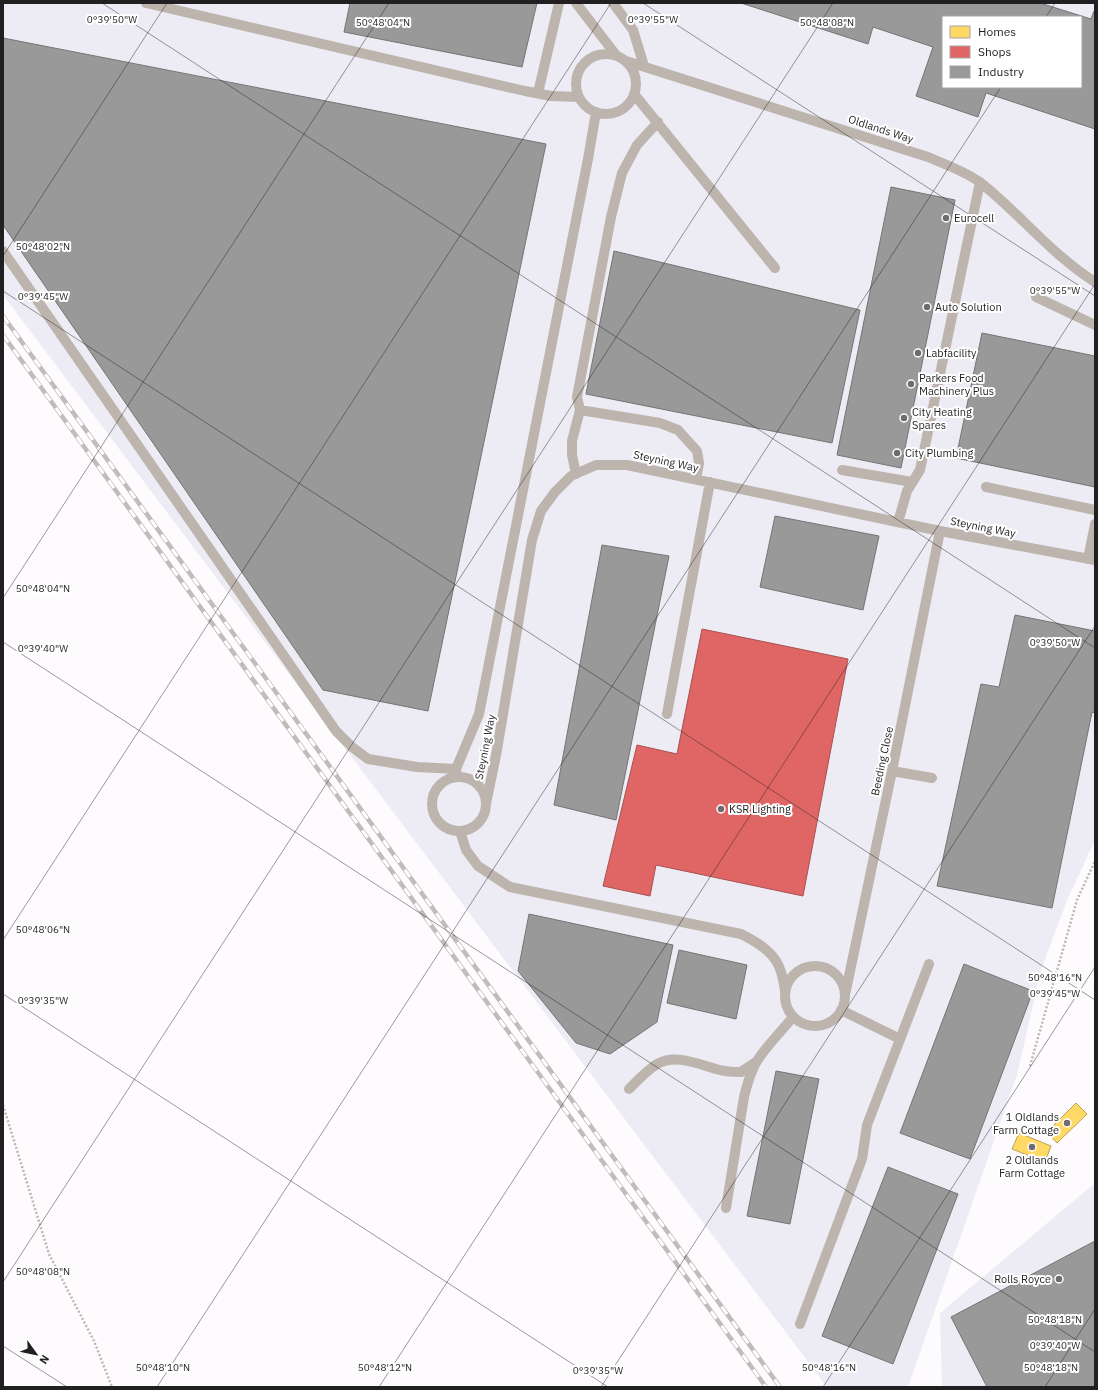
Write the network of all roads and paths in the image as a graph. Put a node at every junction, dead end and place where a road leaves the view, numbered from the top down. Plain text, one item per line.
1 (146, 3) edge
2 (559, 3) edge
3 (576, 3) edge
4 (613, 3) edge
5 (616, 55) junction
6 (626, 61) junction
7 (644, 66) junction
8 (538, 93) junction
9 (634, 94) junction
10 (578, 97) junction
11 (596, 112) junction
12 (658, 122) junction
13 (980, 182) junction
14 (3, 251) edge
15 (775, 268) dead end
16 (1095, 282) edge
17 (1036, 297) dead end
18 (1095, 325) edge
19 (580, 410) junction
20 (842, 470) dead end
21 (576, 474) junction
22 (696, 479) junction
23 (710, 482) junction
24 (912, 482) junction
25 (986, 487) dead end
26 (1095, 510) edge
27 (898, 522) junction
28 (1095, 524) edge
29 (940, 531) junction
30 (1091, 559) edge
31 (667, 714) dead end
32 (892, 771) junction
33 (457, 773) junction
34 (932, 778) dead end
35 (486, 804) junction
36 (460, 831) junction
37 (1095, 861) edge
38 (929, 964) dead end
39 (785, 991) junction
40 (845, 995) junction
41 (842, 1010) junction
42 (793, 1017) junction
43 (900, 1039) junction
44 (756, 1062) junction
45 (1030, 1066) dead end
46 (629, 1089) dead end
47 (3, 1105) edge
48 (726, 1208) dead end
49 (800, 1324) dead end
50 (112, 1387) edge

1 - 8 lane
2 - 8 lane
3 - 5 lane
4 - 7 lane
5 - 6 lane, Oldlands Way
5 - 10 lane
6 - 7 lane, Oldlands Way
6 - 9 lane
7 - 13 lane, Oldlands Way
8 - 10 lane
9 - 11 lane
9 - 12 lane
10 - 11 lane
11 - 33 lane
12 - 15 lane
12 - 19 lane
13 - 16 lane, Oldlands Way
13 - 24 lane
14 - 33 lane
17 - 18 lane
19 - 21 lane
19 - 22 lane
20 - 24 lane
21 - 22 lane, Steyning Way
21 - 35 lane, Steyning Way
22 - 23 lane, Steyning Way
23 - 27 lane, Steyning Way
23 - 31 lane
24 - 27 lane
25 - 26 lane
27 - 29 lane, Steyning Way
28 - 30 lane
29 - 30 lane, Steyning Way
29 - 32 lane, Beeding Close
32 - 34 lane
32 - 40 lane, Beeding Close
33 - 35 lane, Steyning Way
33 - 36 lane, Steyning Way
35 - 36 lane, Steyning Way
36 - 39 lane
37 - 45 path
38 - 43 lane
39 - 40 lane
39 - 42 lane
40 - 41 lane
41 - 42 lane
41 - 43 lane
42 - 44 lane
43 - 49 lane
44 - 46 lane
44 - 48 lane
47 - 50 path

